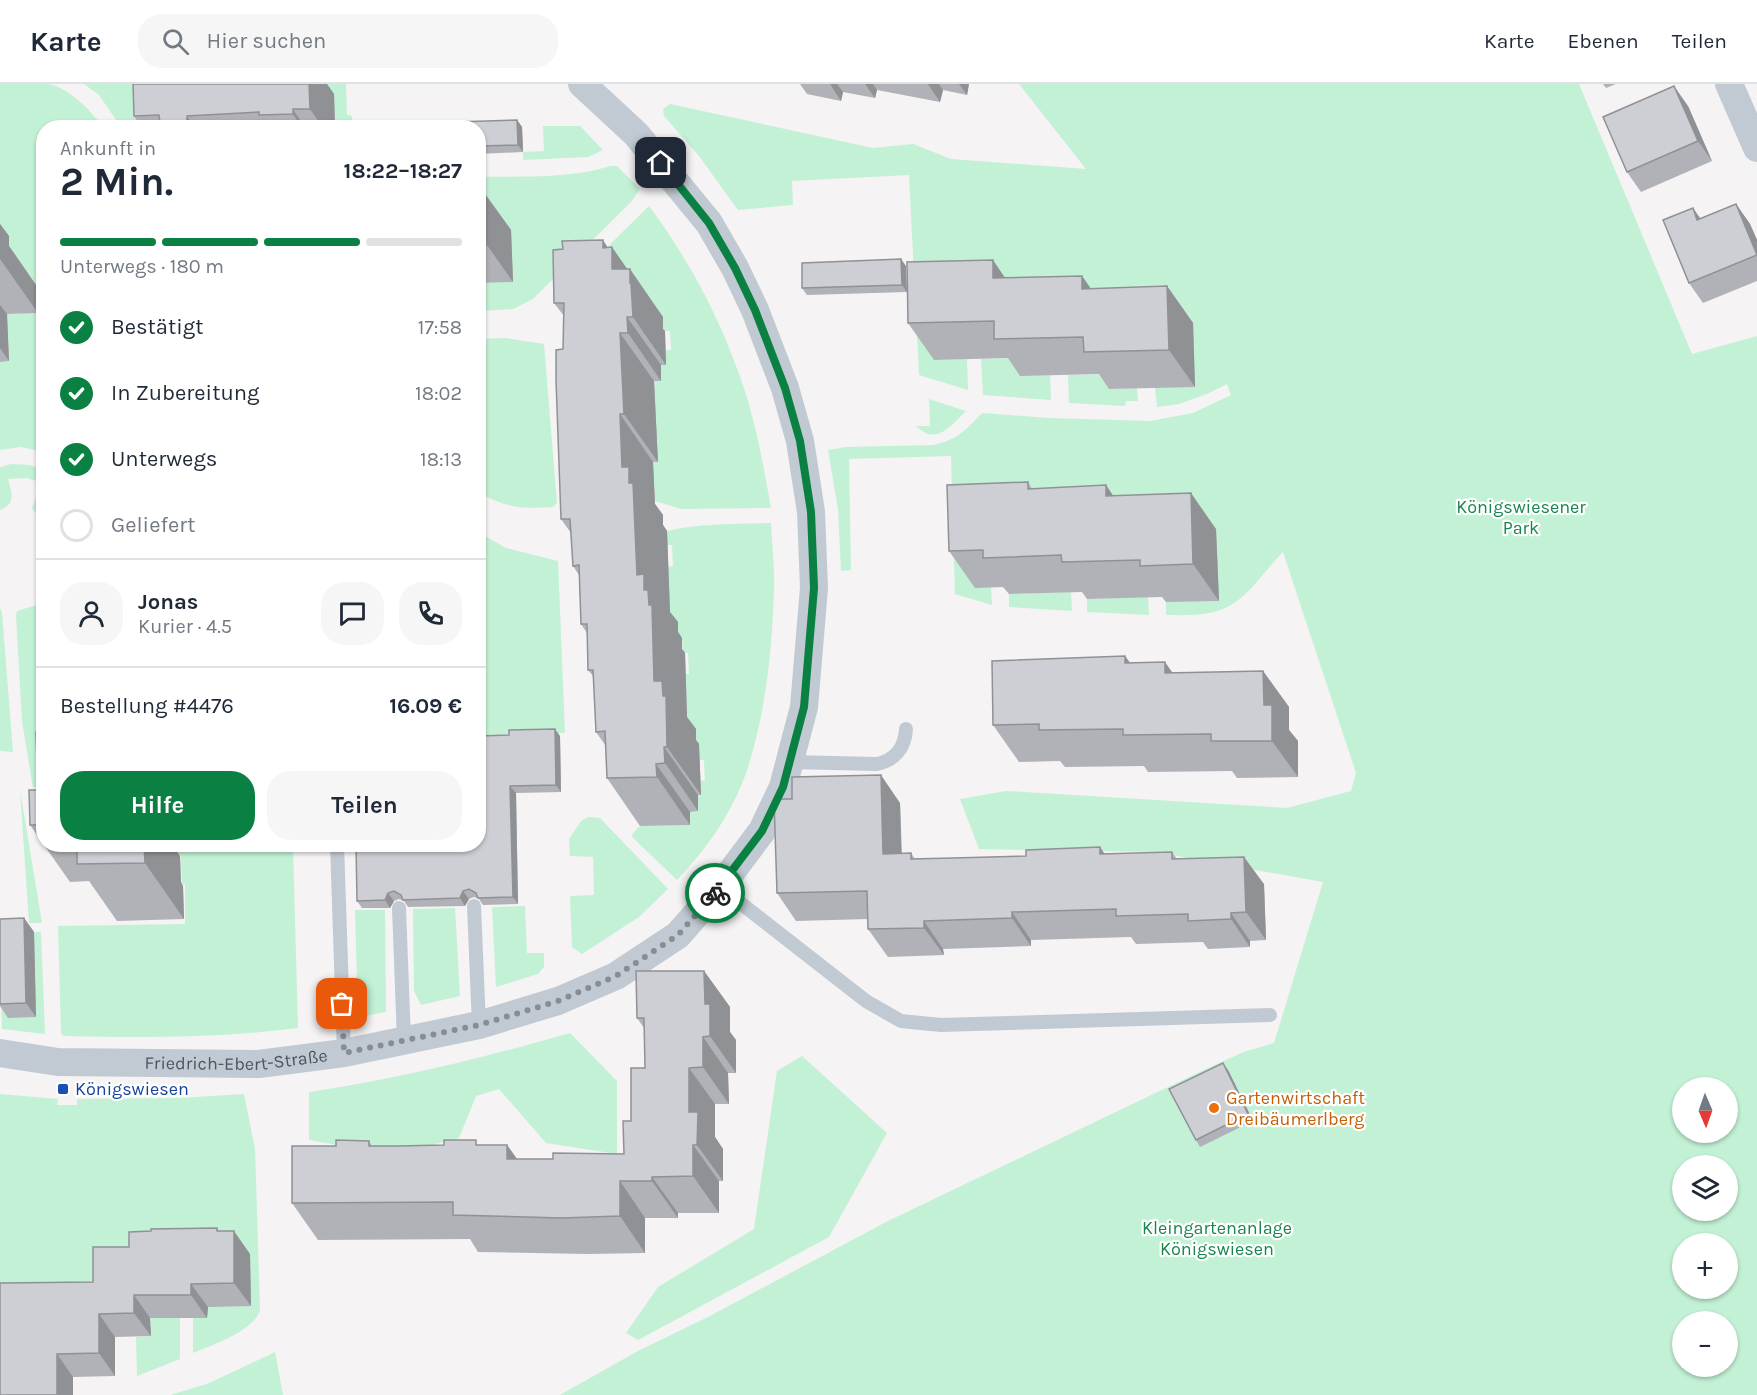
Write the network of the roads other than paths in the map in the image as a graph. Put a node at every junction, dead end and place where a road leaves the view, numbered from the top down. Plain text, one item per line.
1 (582, 84) edge
2 (1730, 84) edge
3 (1757, 148) edge
4 (906, 729) dead end
5 (790, 762) junction
6 (337, 852) edge
7 (720, 887) junction
8 (474, 906) dead end
9 (399, 908) dead end
10 (1270, 1015) dead end
11 (479, 1025) junction
12 (404, 1041) junction
13 (0, 1053) edge
14 (344, 1053) junction

1 - 5 street, Friedrich-Ebert-Straße
2 - 3 street
4 - 5 lane
5 - 7 street, Friedrich-Ebert-Straße
6 - 14 lane
7 - 10 lane
7 - 11 street, Friedrich-Ebert-Straße
8 - 11 lane
9 - 12 lane
11 - 12 street, Friedrich-Ebert-Straße
12 - 14 street, Friedrich-Ebert-Straße
13 - 14 street, Friedrich-Ebert-Straße

